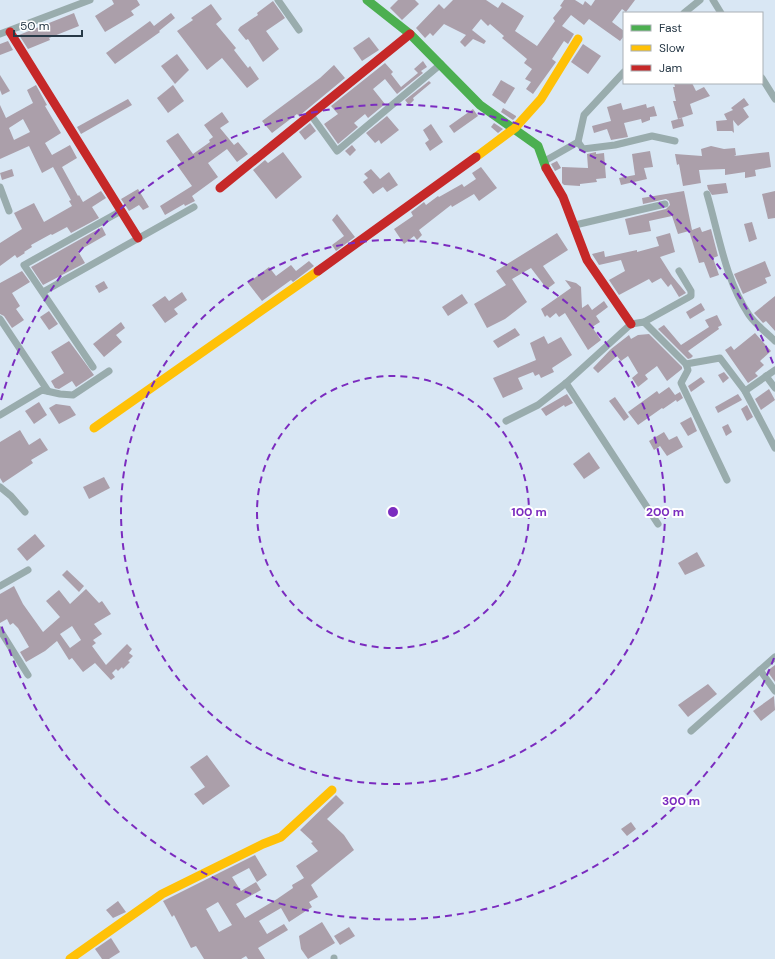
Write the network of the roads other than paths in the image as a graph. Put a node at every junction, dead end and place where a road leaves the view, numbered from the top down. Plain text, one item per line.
1 (90, 0) edge
2 (278, 0) edge
3 (366, 0) edge
4 (700, 0) edge
5 (713, 0) edge
6 (685, 12) edge
7 (720, 12) edge
8 (299, 30) dead end
9 (10, 32) junction
10 (0, 34) edge
11 (410, 34) junction
12 (578, 39) dead end
13 (441, 64) junction
14 (623, 73) edge
15 (763, 80) edge
16 (775, 99) edge
17 (311, 115) junction
18 (515, 128) junction
19 (675, 141) dead end
20 (578, 142) junction
21 (543, 162) junction
22 (0, 187) edge
23 (220, 188) dead end
24 (707, 194) dead end
25 (665, 204) dead end
26 (194, 207) dead end
27 (9, 211) dead end
28 (121, 211) junction
29 (575, 225) junction
30 (138, 238) junction
31 (679, 271) dead end
32 (43, 292) junction
33 (0, 319) edge
34 (644, 322) junction
35 (631, 324) junction
36 (775, 342) edge
37 (686, 364) junction
38 (94, 367) dead end
39 (775, 370) edge
40 (109, 371) dead end
41 (766, 376) junction
42 (566, 383) junction
43 (775, 388) edge
44 (48, 391) junction
45 (745, 391) junction
46 (0, 415) edge
47 (506, 421) dead end
48 (94, 428) dead end
49 (775, 448) edge
50 (728, 480) dead end
51 (0, 487) edge
52 (25, 512) dead end
53 (658, 524) dead end
54 (28, 570) dead end
55 (0, 586) edge
56 (0, 630) edge
57 (775, 657) edge
58 (760, 670) junction
59 (28, 675) dead end
60 (775, 691) edge
61 (691, 731) dead end
62 (332, 790) dead end
63 (70, 959) edge

1 - 9 street
2 - 8 street
3 - 11 street
4 - 6 street
5 - 7 street
9 - 10 street
9 - 28 street
11 - 13 street
11 - 17 street
12 - 18 street
13 - 17 street
13 - 18 street
14 - 20 street
15 - 16 street
17 - 23 street
18 - 21 street
18 - 48 street
19 - 20 street
20 - 21 street
21 - 29 street
22 - 27 street
24 - 36 street
25 - 29 street
26 - 30 street
28 - 30 street
28 - 32 street
29 - 35 street
30 - 32 street
31 - 34 street
32 - 38 street
33 - 44 street
34 - 35 street
34 - 37 street
35 - 42 street
37 - 45 street
37 - 50 street
39 - 41 street
40 - 44 street
41 - 43 street
41 - 45 street
42 - 47 street
42 - 53 street
44 - 46 street
45 - 49 street
51 - 52 street
54 - 55 street
56 - 59 street
57 - 58 street
58 - 60 street
58 - 61 street
62 - 63 street

